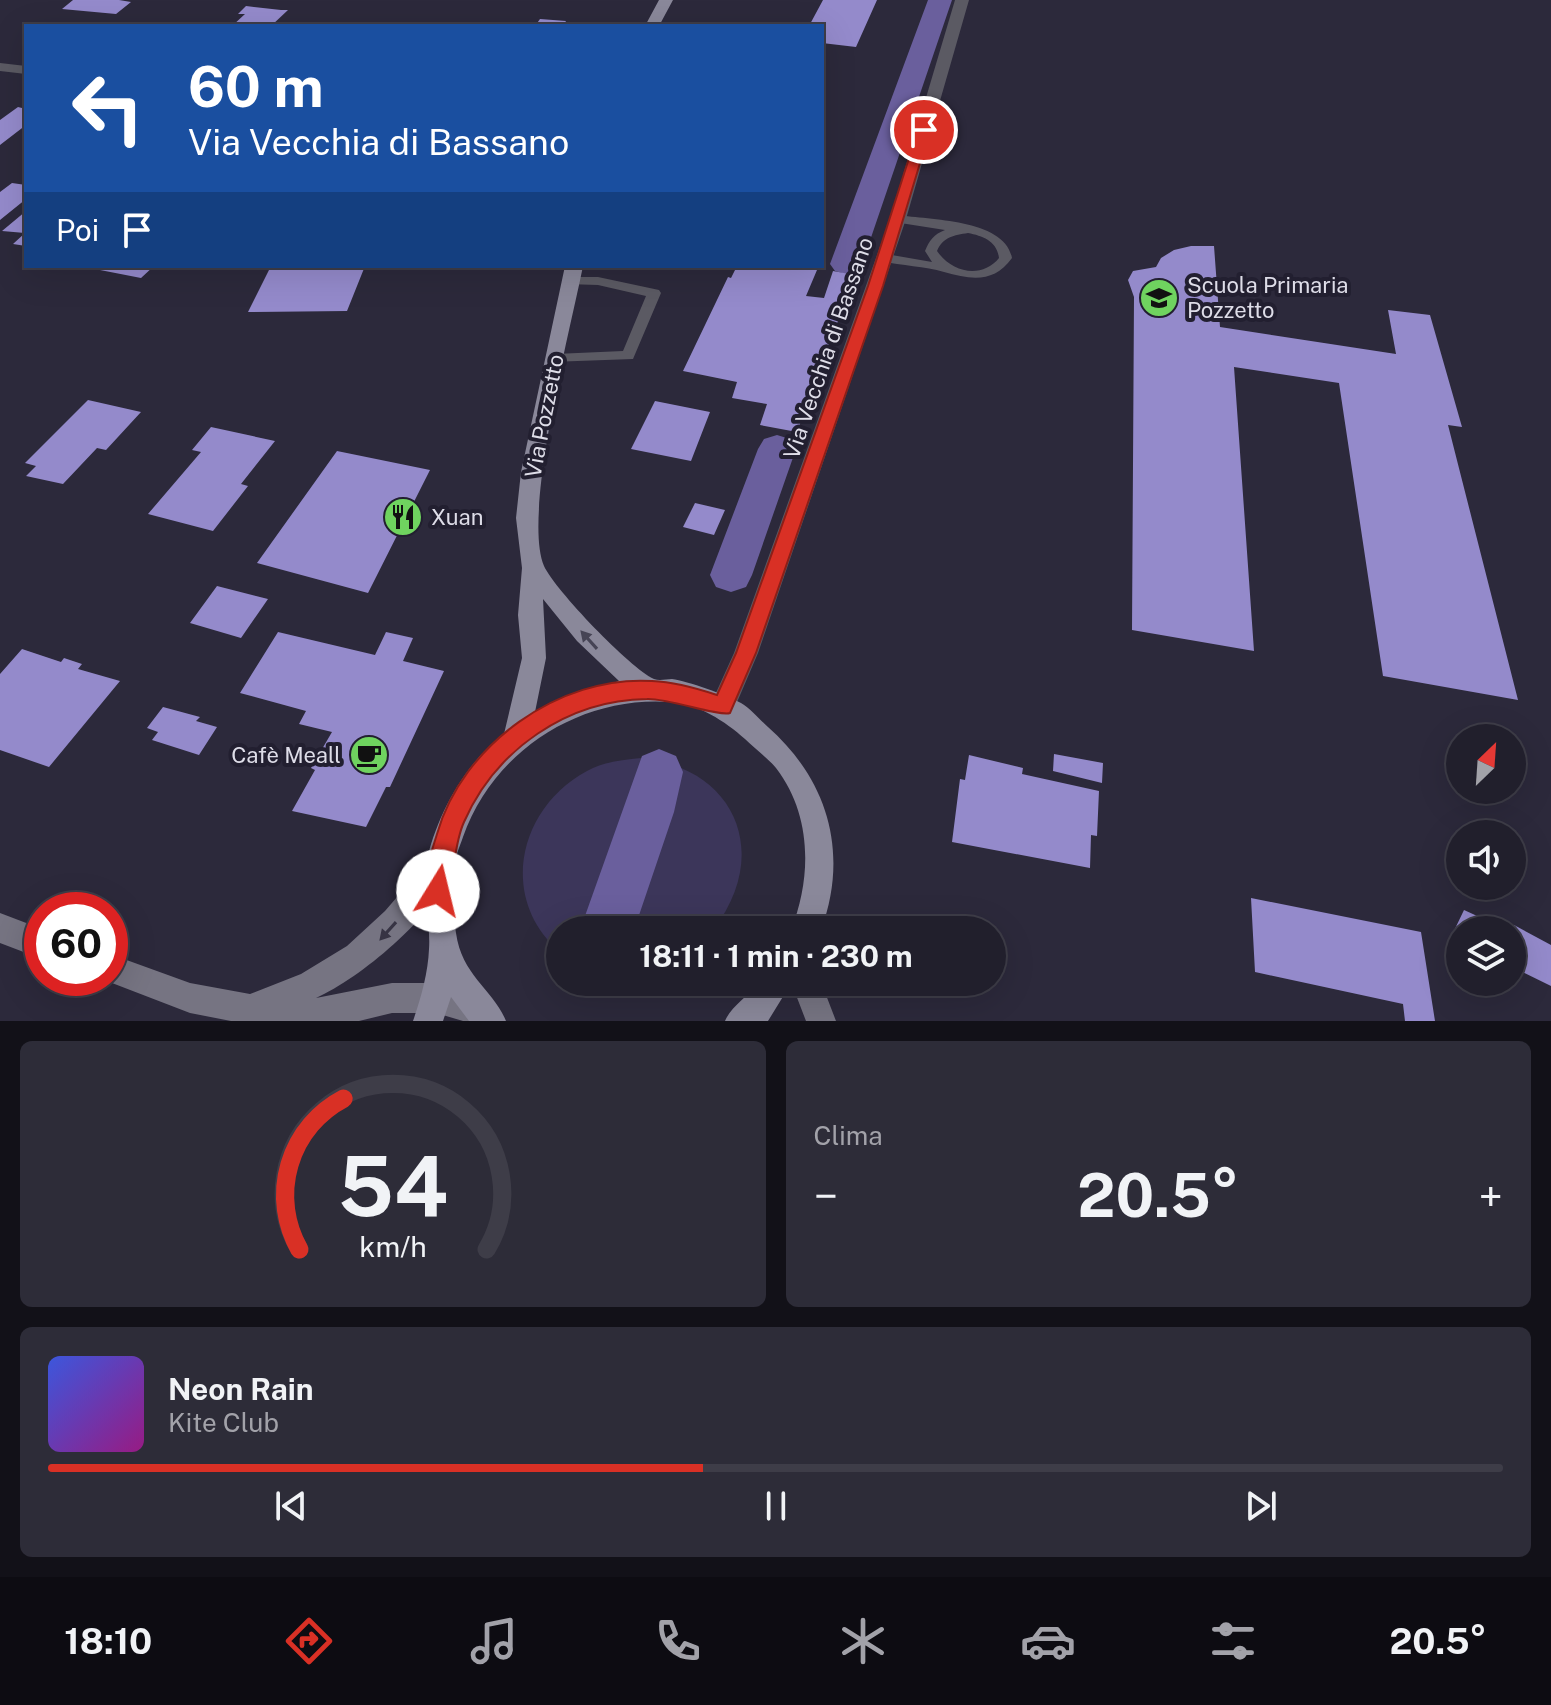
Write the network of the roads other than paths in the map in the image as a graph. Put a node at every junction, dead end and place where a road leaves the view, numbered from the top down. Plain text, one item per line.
1 (666, 0) edge
2 (962, 0) edge
3 (653, 24) edge
4 (0, 67) edge
5 (24, 70) edge
6 (898, 219) junction
7 (968, 229) junction
8 (886, 258) junction
9 (945, 268) junction
10 (573, 274) edge
11 (555, 359) junction
12 (533, 568) junction
13 (649, 689) junction
14 (723, 706) junction
15 (517, 735) junction
16 (438, 871) junction
17 (811, 916) edge
18 (0, 928) edge
19 (24, 937) edge
20 (445, 948) junction
21 (128, 976) edge
22 (767, 996) edge
23 (811, 996) edge
24 (432, 1009) edge
25 (237, 1015) edge
26 (484, 1015) edge
27 (740, 1021) edge
28 (821, 1021) edge

1 - 3 main road
2 - 6 street, Via Vecchia di Bassano
4 - 5 street
6 - 7 lane
6 - 8 street, Via Vecchia di Bassano
7 - 9 lane
7 - 9 lane
8 - 9 lane
8 - 14 street, Via Vecchia di Bassano
10 - 11 main road, Via Pozzetto
10 - 11 lane
11 - 12 main road, Via Pozzetto
13 -> 12 main road
12 - 15 main road, Via Pozzetto
13 - 14 main road
13 - 15 main road
14 - 17 main road
15 - 16 main road
16 - 20 main road
16 -> 25 main road
18 - 19 main road
20 - 24 main road
20 - 26 main road
21 - 25 main road
22 - 27 main road
23 - 28 main road
24 - 25 main road
24 - 26 main road

